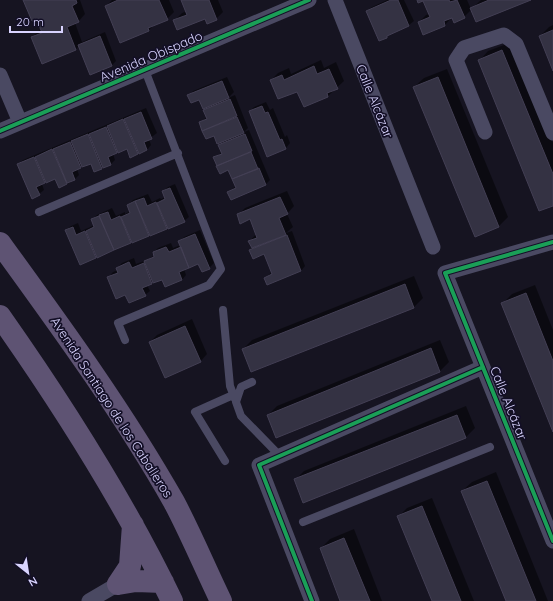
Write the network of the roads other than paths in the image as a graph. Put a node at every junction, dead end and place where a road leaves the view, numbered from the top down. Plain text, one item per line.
1 (309, 0) edge
2 (335, 0) edge
3 (145, 70) junction
4 (0, 75) edge
5 (20, 122) junction
6 (0, 130) edge
7 (485, 132) dead end
8 (553, 133) edge
9 (178, 154) junction
10 (39, 212) dead end
11 (553, 242) edge
12 (0, 243) edge
13 (433, 247) dead end
14 (223, 310) dead end
15 (0, 316) edge
16 (125, 340) dead end
17 (483, 367) junction
18 (252, 382) dead end
19 (234, 398) junction
20 (490, 447) dead end
21 (280, 456) junction
22 (225, 461) dead end
23 (303, 522) dead end
24 (133, 525) junction
25 (553, 541) edge
26 (118, 584) junction
27 (167, 592) edge
28 (89, 601) edge
29 (221, 601) edge
30 (312, 601) edge

1 - 3 street, Avenida Obispado
2 - 13 street, Calle Alcázar
3 - 5 street, Avenida Obispado
3 - 9 lane
4 - 5 street
5 - 6 street, Avenida Obispado
7 - 8 street
9 - 10 lane
9 - 16 lane
11 - 17 street, Calle Alcázar
12 - 29 main road, Avenida Santiago de los Caballeros
14 - 19 lane
15 - 24 main road
17 - 21 street
17 - 25 street, Calle Alcázar
18 - 19 lane
19 - 21 lane
19 - 22 lane
20 - 23 lane
21 - 30 street
24 - 26 main road
24 - 27 main road
26 - 27 main road
26 - 28 street

